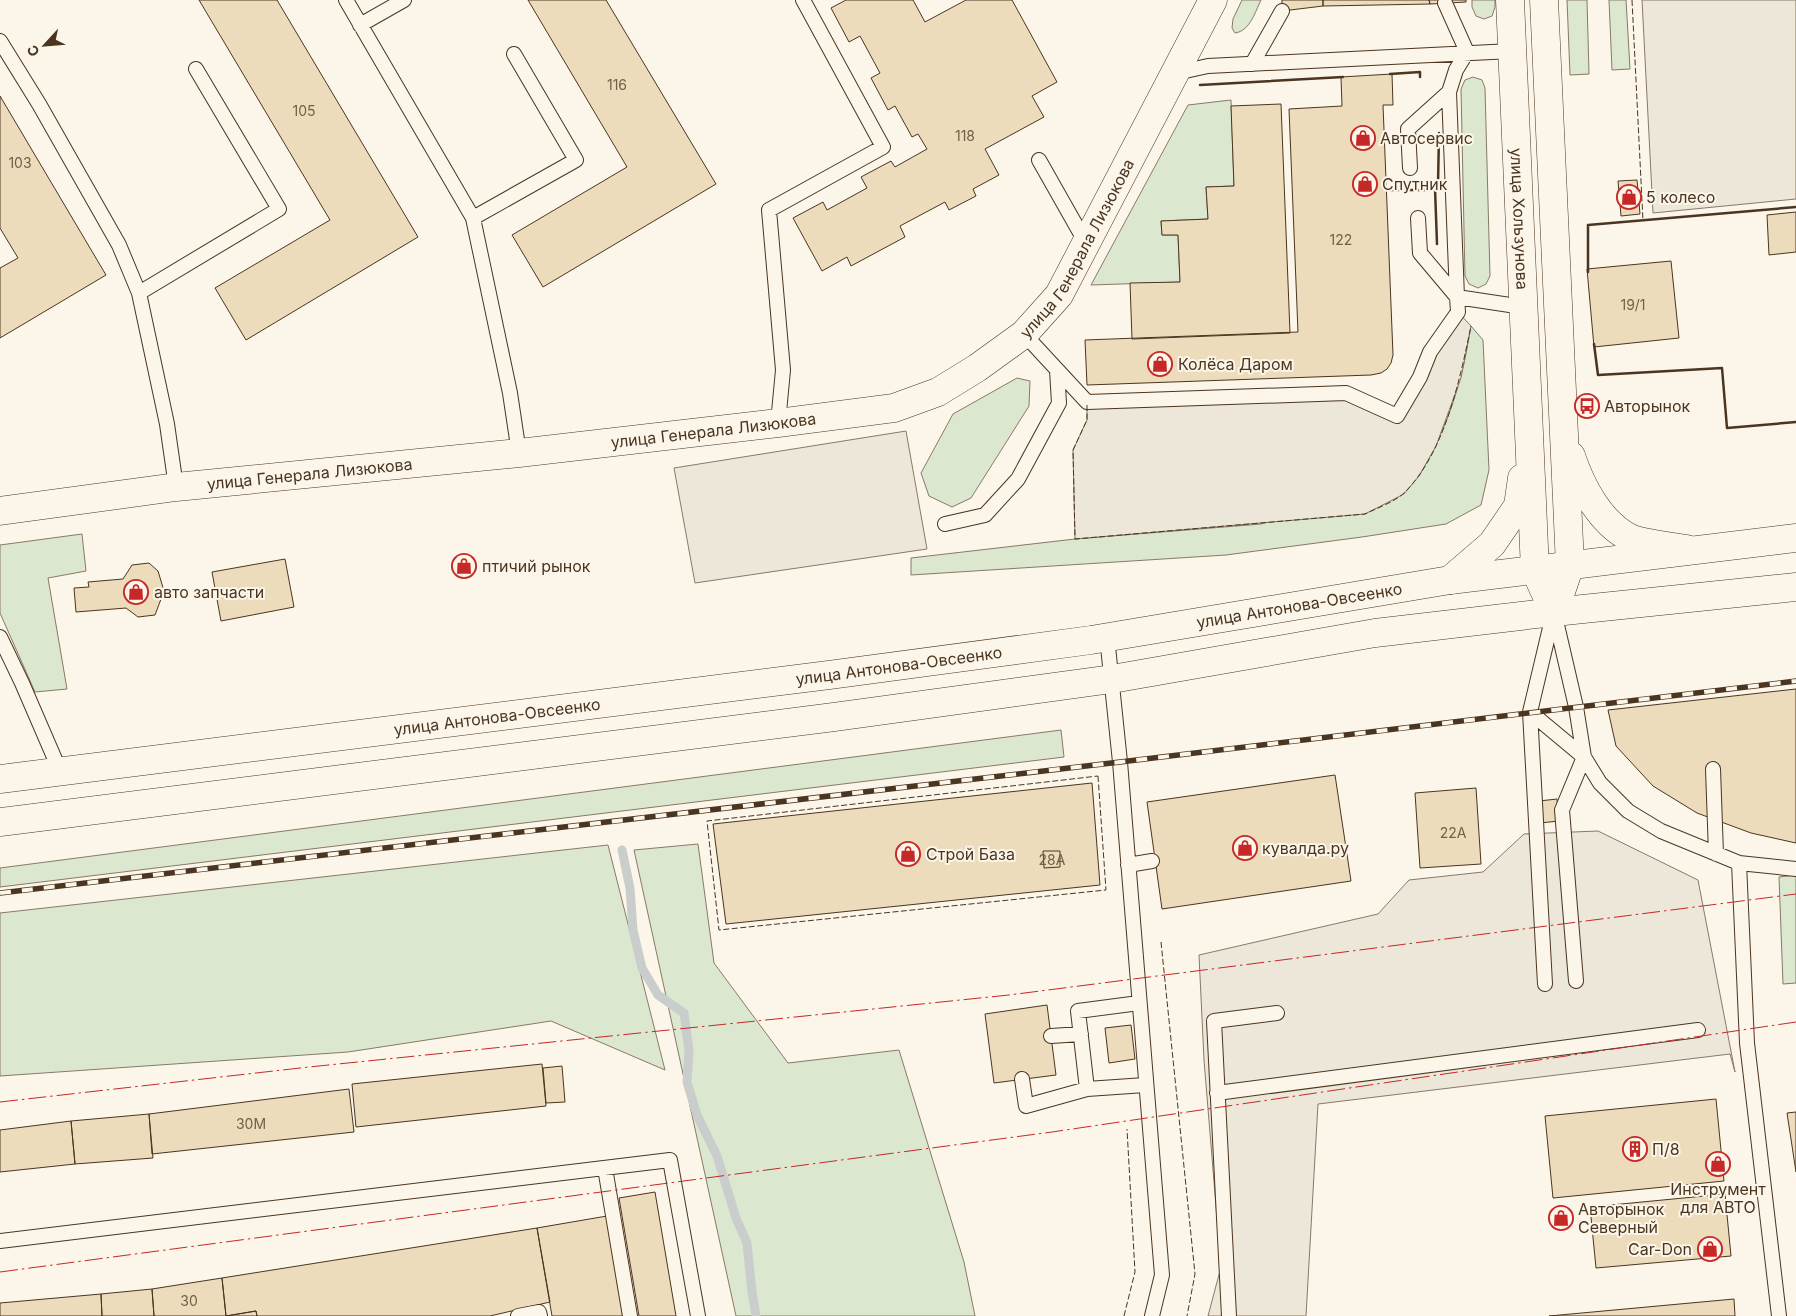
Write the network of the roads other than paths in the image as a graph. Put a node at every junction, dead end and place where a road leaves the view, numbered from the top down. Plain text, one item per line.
1 (346, 0) edge
2 (404, 0) edge
3 (802, 0) edge
4 (1213, 0) edge
5 (1510, 0) edge
6 (1544, 0) edge
7 (1445, 3) dead end
8 (1282, 11) dead end
9 (360, 24) junction
10 (0, 41) edge
11 (1512, 51) junction
12 (1466, 52) junction
13 (514, 54) dead end
14 (1252, 64) junction
15 (196, 69) dead end
16 (1176, 73) junction
17 (1449, 92) junction
18 (1039, 160) dead end
19 (1410, 168) dead end
20 (473, 218) junction
21 (1418, 218) dead end
22 (1086, 244) junction
23 (139, 293) junction
24 (1456, 296) junction
25 (1523, 307) junction
26 (1024, 334) junction
27 (1057, 370) junction
28 (778, 423) junction
29 (1563, 435) junction
30 (1528, 437) junction
31 (519, 453) junction
32 (176, 487) junction
33 (0, 511) edge
34 (945, 524) dead end
35 (1796, 538) edge
36 (1691, 550) junction
37 (1570, 565) junction
38 (1534, 570) junction
39 (1450, 580) junction
40 (1796, 588) edge
41 (1554, 612) junction
42 (0, 637) edge
43 (1107, 637) junction
44 (1112, 678) junction
45 (1530, 712) junction
46 (1584, 757) junction
47 (1713, 769) dead end
48 (60, 771) junction
49 (0, 779) edge
50 (0, 822) edge
51 (1716, 854) junction
52 (1152, 861) dead end
53 (1739, 863) junction
54 (1128, 864) junction
55 (1796, 869) edge
56 (1576, 981) dead end
57 (1545, 984) dead end
58 (1139, 1002) junction
59 (1277, 1012) dead end
60 (1698, 1030) dead end
61 (1081, 1034) junction
62 (1051, 1036) dead end
63 (1022, 1079) dead end
64 (1145, 1085) junction
65 (1087, 1090) junction
66 (1218, 1093) junction
67 (605, 1168) junction
68 (0, 1240) edge
69 (518, 1316) edge
70 (540, 1316) edge
71 (630, 1316) edge
72 (698, 1316) edge
73 (1152, 1316) edge
74 (1229, 1316) edge
75 (1779, 1316) edge

1 - 9 lane
2 - 9 lane
3 - 28 lane
4 - 16 main road, улица Генерала Лизюкова
5 - 11 main road, улица Хользунова
6 - 29 main road, улица Хользунова
7 - 12 lane
8 - 14 lane
9 - 20 lane
10 - 23 lane
11 - 12 lane
11 - 25 main road, улица Хользунова
12 - 14 lane
12 - 17 lane
13 - 20 lane
14 - 16 lane
15 - 23 lane
16 - 22 main road, улица Генерала Лизюкова
17 - 19 lane
17 - 24 lane
18 - 22 lane
20 - 31 lane
21 - 24 lane
22 - 26 main road, улица Генерала Лизюкова
23 - 32 lane
24 - 25 lane
24 - 27 lane
25 - 30 main road, улица Хользунова
26 - 27 lane
26 - 28 main road, улица Генерала Лизюкова
27 - 34 lane
28 - 31 main road, улица Генерала Лизюкова
29 - 36 main road, улица Хользунова
29 - 37 main road, улица Хользунова
30 - 38 main road, улица Хользунова
30 - 39 main road, улица Хользунова
31 - 32 main road, улица Генерала Лизюкова
32 - 33 main road, улица Генерала Лизюкова
35 - 36 main road, улица Антонова-Овсеенко
36 - 37 main road, улица Антонова-Овсеенко
37 - 38 main road, улица Антонова-Овсеенко
37 - 41 main road, улица Хользунова
38 - 39 main road, улица Антонова-Овсеенко
38 - 41 main road, улица Хользунова
39 - 43 main road, улица Антонова-Овсеенко
40 - 41 main road
41 - 44 main road
41 - 45 lane
41 - 46 lane
42 - 48 lane
43 - 44 lane
43 - 48 main road, улица Антонова-Овсеенко
44 - 50 main road
44 - 54 lane
45 - 46 lane
45 - 57 lane
46 - 51 lane
46 - 56 lane
47 - 51 lane
48 - 49 main road, улица Антонова-Овсеенко
51 - 53 lane
52 - 54 lane
53 - 55 lane
53 - 75 lane
54 - 58 lane
58 - 61 lane
58 - 64 lane
59 - 66 lane
60 - 66 lane
61 - 62 lane
61 - 65 lane
63 - 65 lane
64 - 65 lane
64 - 73 lane
66 - 74 lane
67 - 68 lane
67 - 71 lane
67 - 72 lane
69 - 70 lane

